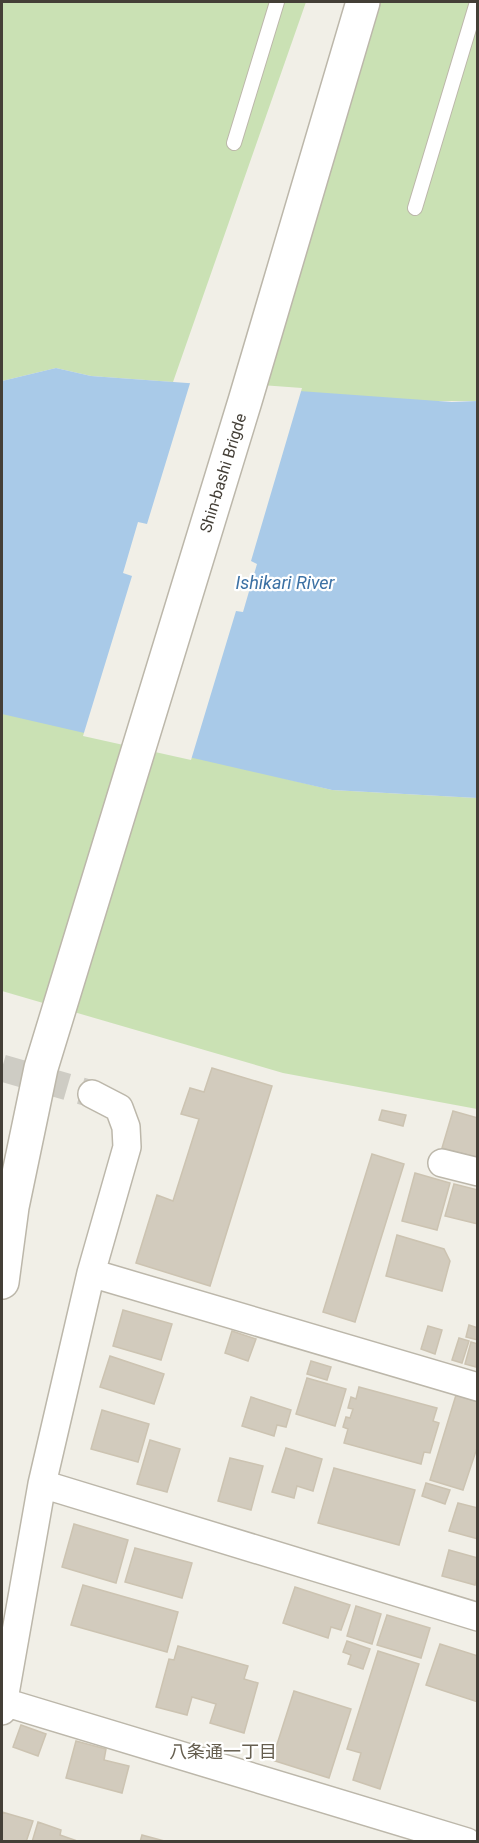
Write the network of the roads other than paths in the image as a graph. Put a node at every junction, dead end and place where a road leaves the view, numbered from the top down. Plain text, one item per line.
1 (277, 2) edge
2 (363, 2) edge
3 (477, 2) edge
4 (234, 143) dead end
5 (415, 208) dead end
6 (92, 1094) tunnel mouth
7 (441, 1163) dead end
8 (477, 1172) edge
9 (91, 1273) junction
10 (2, 1282) edge
11 (477, 1387) edge
12 (42, 1484) junction
13 (477, 1617) edge
14 (3, 1707) edge
15 (467, 1842) edge

1 - 4 lane
2 - 10 street, Shin-bashi Brigde
3 - 5 lane
6 - 9 street
7 - 8 street
9 - 11 street
9 - 12 street
12 - 13 street
12 - 14 street
14 - 15 street

